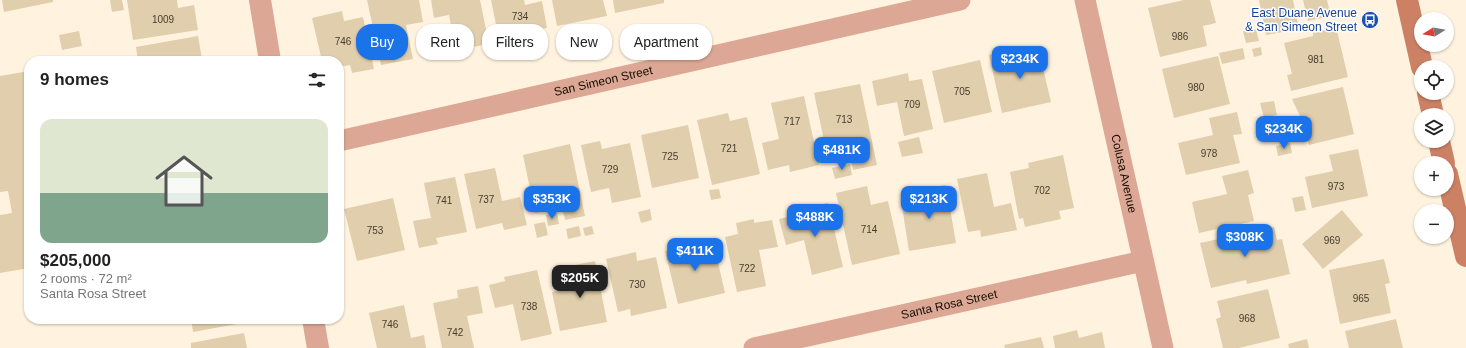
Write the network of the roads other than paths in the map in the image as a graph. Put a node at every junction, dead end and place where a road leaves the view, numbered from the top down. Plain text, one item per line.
1 (260, 0) edge
2 (960, 0) edge
3 (1085, 0) edge
4 (1407, 0) edge
5 (269, 56) edge
6 (1420, 60) edge
7 (344, 140) edge
8 (1452, 196) edge
9 (1466, 256) edge
10 (1143, 261) junction
11 (314, 324) edge
12 (318, 348) edge
13 (754, 348) edge
14 (1163, 348) edge

1 - 5 street
2 - 7 street, San Simeon Street
3 - 10 street, Colusa Avenue
4 - 6 main road
8 - 9 main road
10 - 13 street, Santa Rosa Street
10 - 14 street, Colusa Avenue
11 - 12 street

